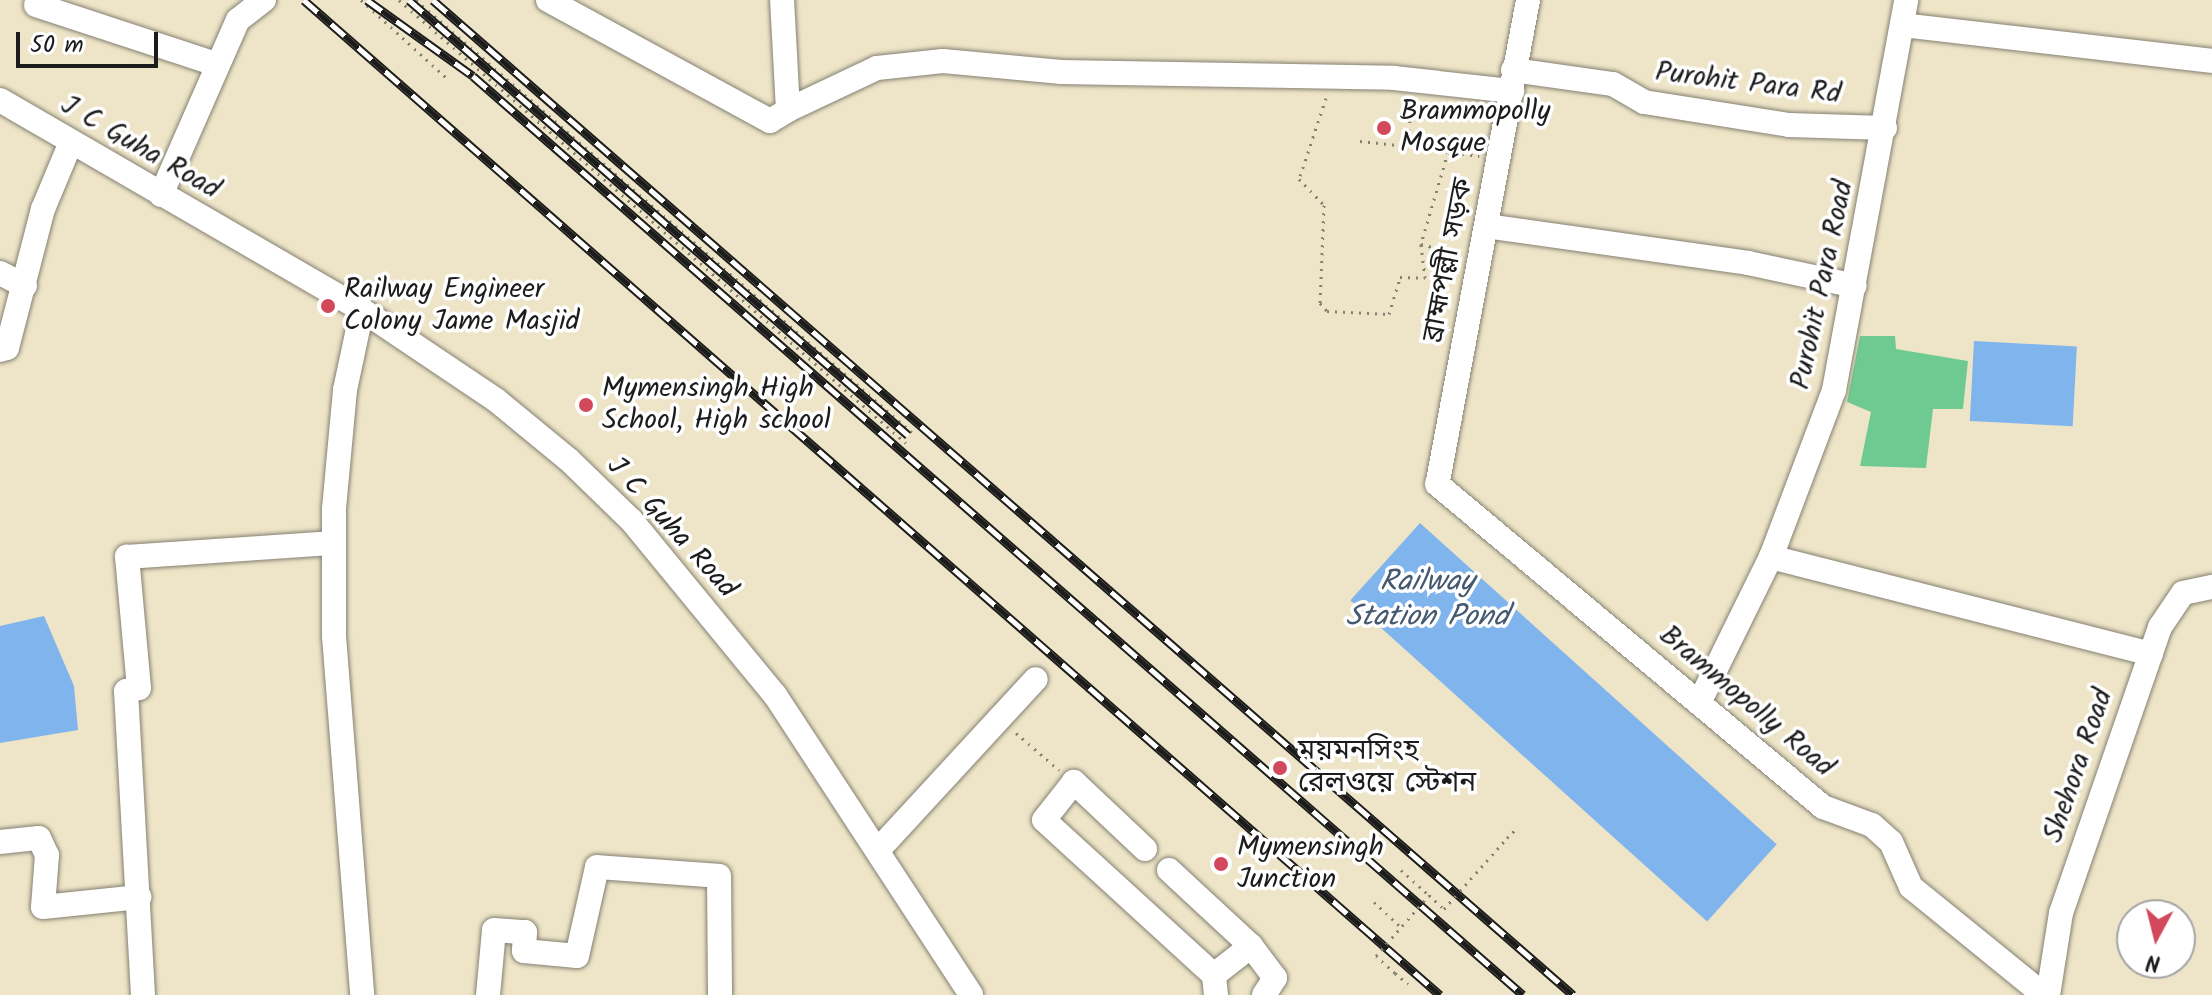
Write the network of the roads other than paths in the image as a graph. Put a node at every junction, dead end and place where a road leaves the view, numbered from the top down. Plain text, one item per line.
1 (264, 0) edge
2 (548, 0) edge
3 (782, 0) edge
4 (1528, 0) edge
5 (1906, 0) edge
6 (36, 5) dead end
7 (1902, 25) junction
8 (2212, 61) edge
9 (215, 64) junction
10 (1513, 80) junction
11 (0, 100) edge
12 (788, 110) junction
13 (1885, 128) junction
14 (71, 142) junction
15 (161, 195) junction
16 (1486, 226) junction
17 (0, 273) edge
18 (25, 286) junction
19 (1855, 286) junction
20 (362, 310) junction
21 (0, 350) edge
22 (1437, 484) joint
23 (334, 543) junction
24 (1771, 557) junction
25 (2212, 587) edge
26 (2151, 654) junction
27 (1036, 679) dead end
28 (1700, 701) junction
29 (0, 842) edge
30 (879, 849) junction
31 (1145, 849) dead end
32 (1169, 870) dead end
33 (139, 897) junction
34 (1251, 946) junction
35 (1215, 985) edge
36 (143, 995) edge
37 (362, 995) edge
38 (488, 995) edge
39 (720, 995) edge
40 (971, 995) edge
41 (1264, 995) edge
42 (2046, 995) edge

1 - 9 street
2 - 12 street
3 - 12 street
4 - 10 street, ব্রাহ্মপল্লী সড়ক
5 - 7 street, Purohit Para Road
6 - 9 street
7 - 8 street
7 - 13 street, Purohit Para Road
9 - 15 street
10 - 12 street, Purohit Para Rd
10 - 13 street, Purohit Para Rd
10 - 16 street, ব্রাহ্মপল্লী সড়ক
11 - 14 street, J C Guha Road
13 - 19 street, Purohit Para Road
14 - 15 street, J C Guha Road
14 - 18 street
15 - 20 street, J C Guha Road
16 - 19 street
16 - 22 street, ব্রাহ্মপল্লী সড়ক
17 - 18 street
18 - 21 street
19 - 24 street, Purohit Para Road
20 - 23 street
20 - 30 street, J C Guha Road
22 - 28 street, Brammopolly Road
23 - 33 street
23 - 37 street
24 - 26 street
24 - 28 street, Purohit Para Road
25 - 26 street, Shehora Road
26 - 42 street, Shehora Road
27 - 30 street
28 - 42 street, Brammopolly Road
29 - 33 street
30 - 40 street, J C Guha Road
31 - 35 street
32 - 34 street
33 - 36 street
34 - 35 street
34 - 41 street
38 - 39 street

